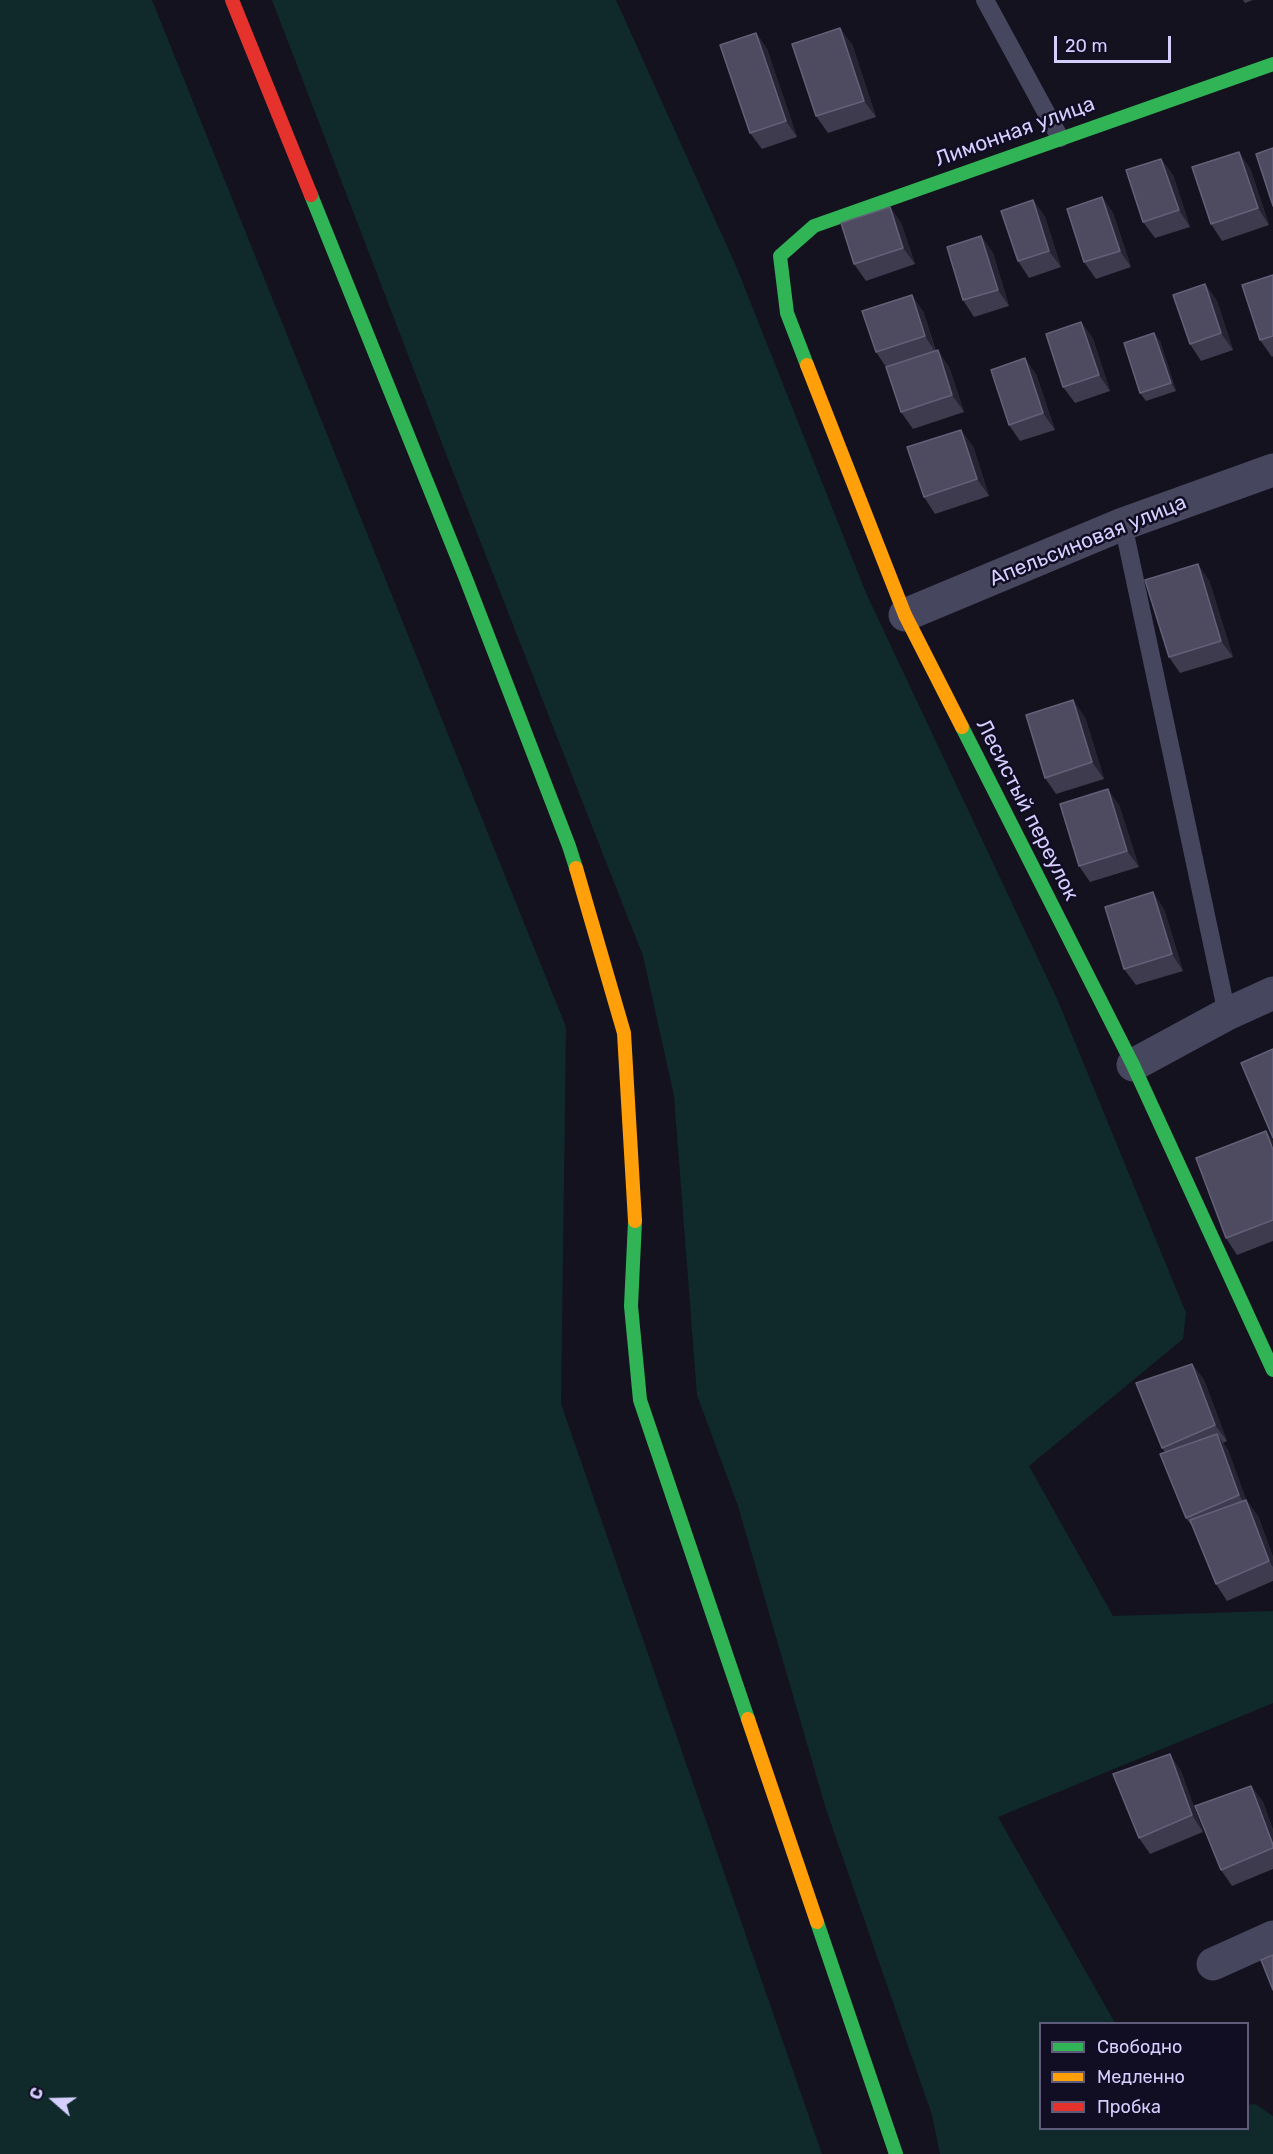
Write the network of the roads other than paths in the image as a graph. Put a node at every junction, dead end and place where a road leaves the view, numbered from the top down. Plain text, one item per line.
1 (232, 0) edge
2 (985, 0) edge
3 (1273, 64) edge
4 (1060, 138) junction
5 (780, 256) joint
6 (1273, 470) edge
7 (1123, 524) junction
8 (905, 615) junction
9 (1273, 993) edge
10 (1227, 1014) junction
11 (1133, 1065) junction
12 (1273, 1370) edge
13 (1273, 1937) edge
14 (1213, 1964) dead end
15 (896, 2154) edge

1 - 15 main road
2 - 4 lane
3 - 4 main road, Лимонная улица
4 - 5 main road, Лимонная улица
5 - 8 main road, Лесистый переулок
6 - 7 street, Апельсиновая улица
7 - 8 street, Апельсиновая улица
7 - 10 lane
8 - 11 main road, Лесистый переулок
9 - 10 street
10 - 11 street
11 - 12 main road, Лесистый переулок
13 - 14 street

